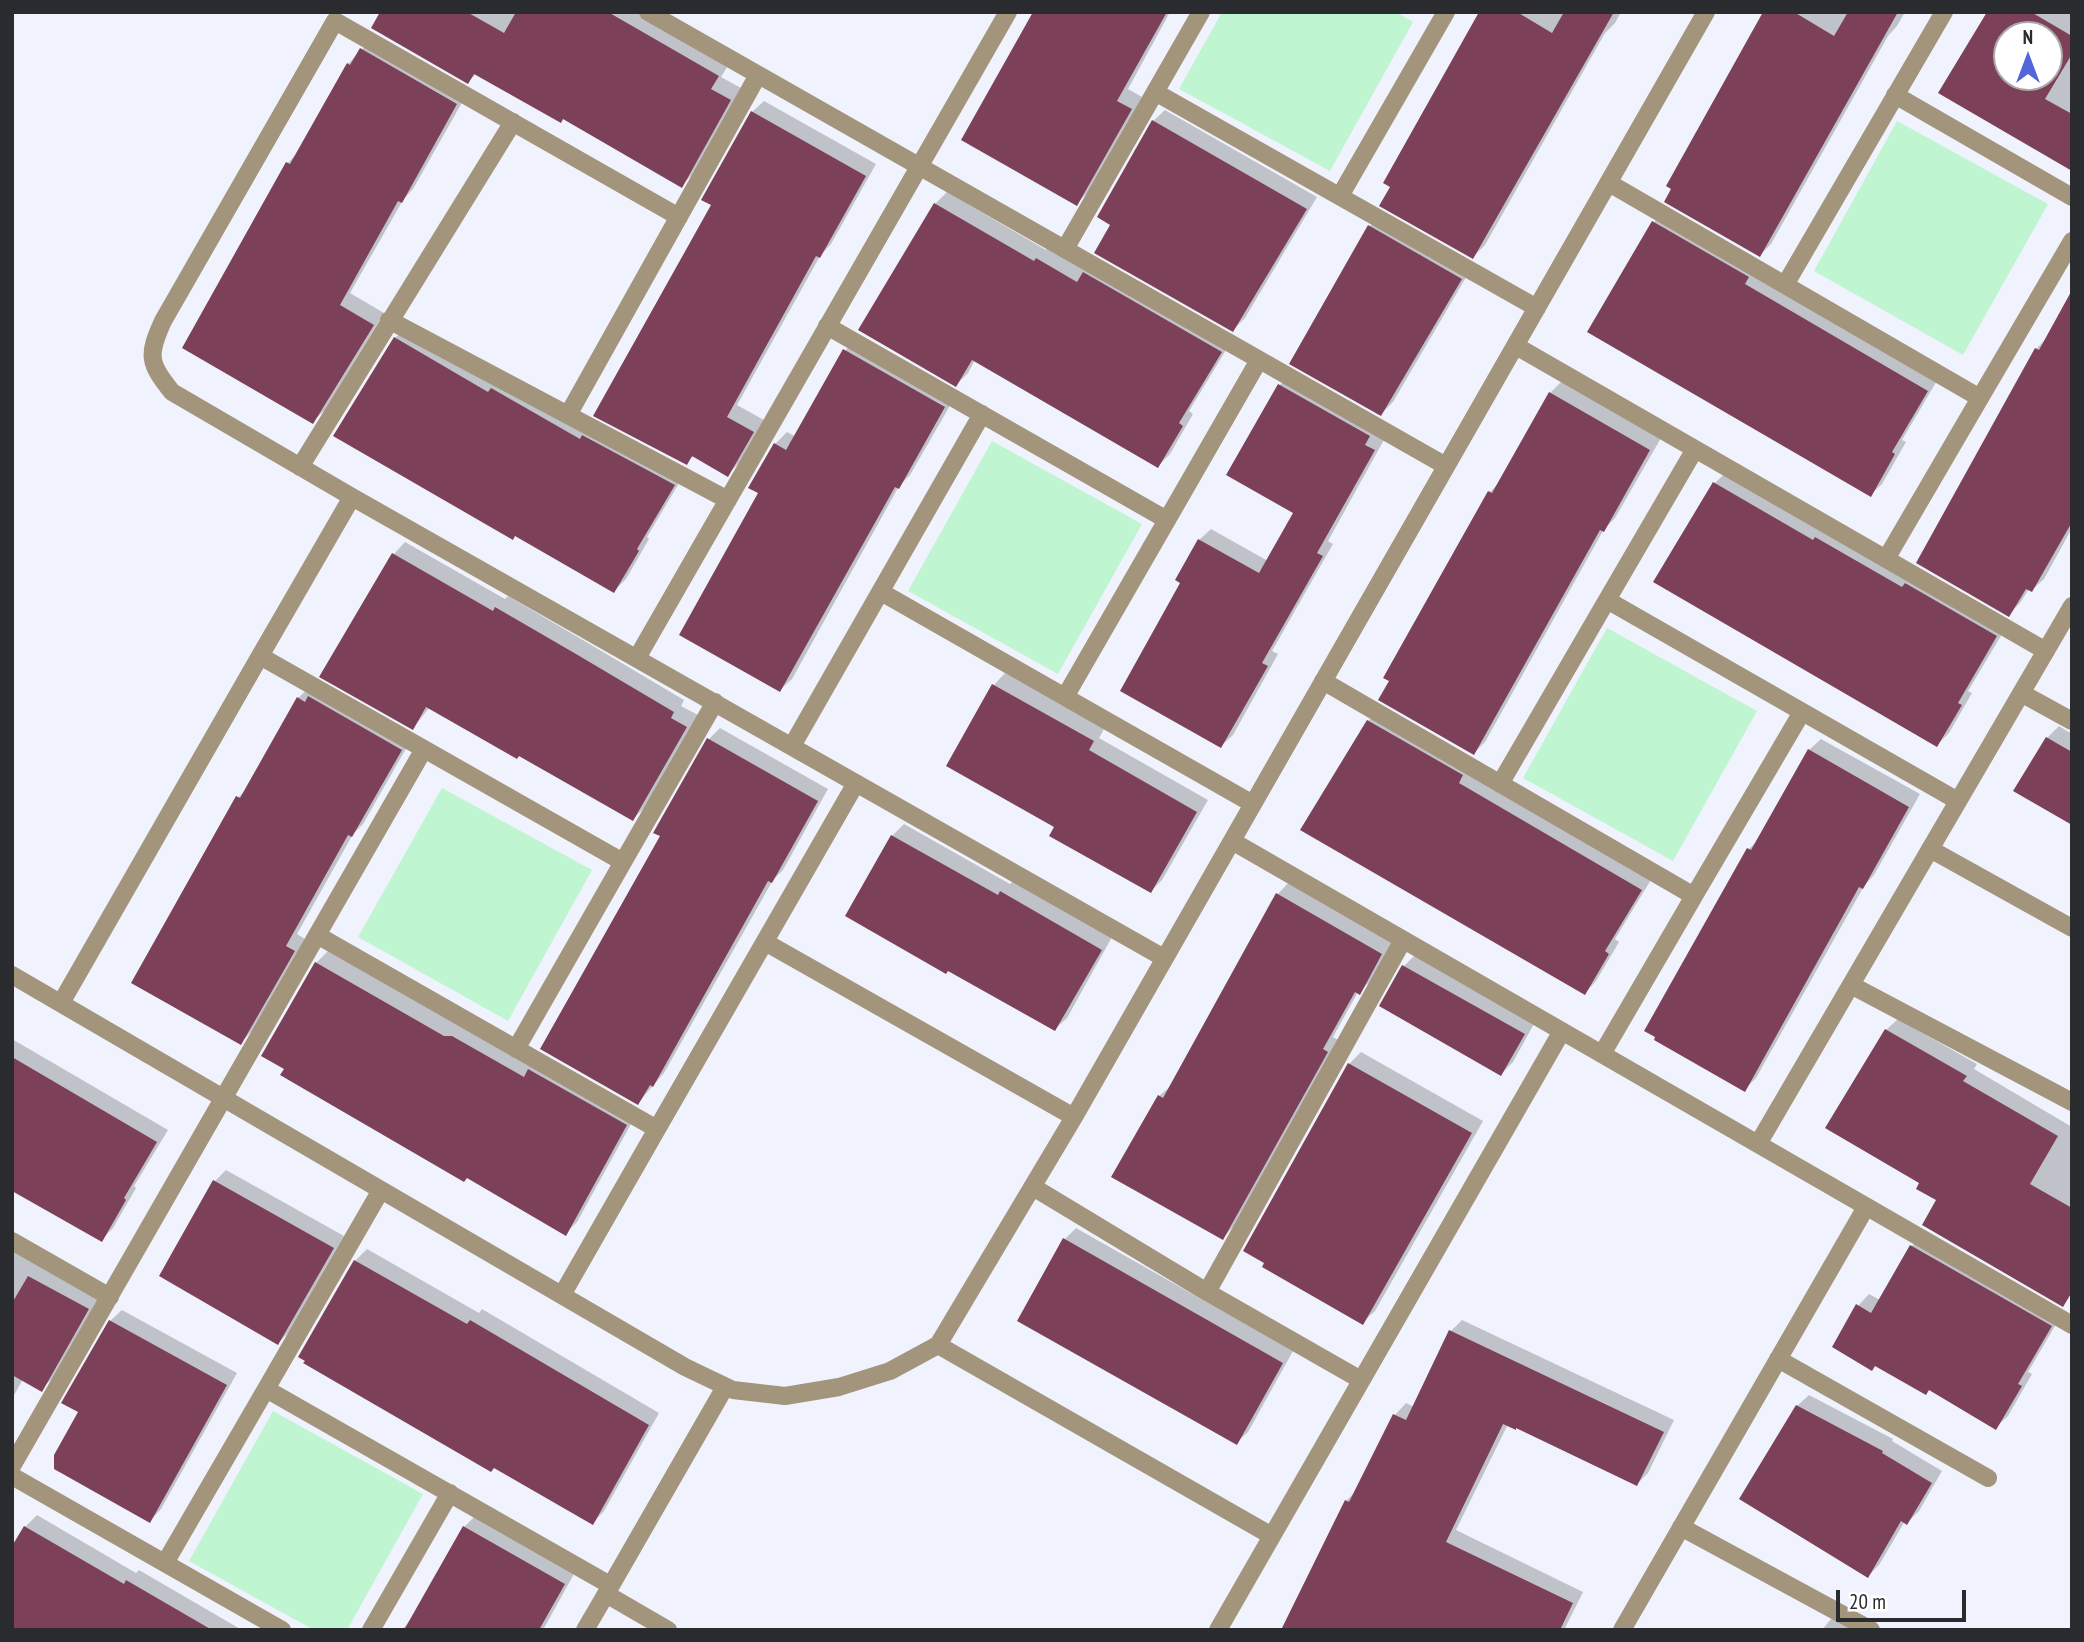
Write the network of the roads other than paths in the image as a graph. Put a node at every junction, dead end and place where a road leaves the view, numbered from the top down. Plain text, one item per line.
1 (648, 12) edge
2 (1008, 12) edge
3 (1200, 12) edge
4 (1446, 12) edge
5 (1706, 12) edge
6 (1944, 12) edge
7 (338, 17) edge
8 (758, 75) junction
9 (1155, 92) junction
10 (1895, 95) junction
11 (513, 122) junction
12 (919, 166) junction
13 (1609, 184) junction
14 (1340, 196) junction
15 (2072, 197) edge
16 (679, 217) junction
17 (2072, 241) edge
18 (1065, 249) junction
19 (1785, 285) junction
20 (1538, 308) junction
21 (389, 320) junction
22 (827, 327) junction
23 (1516, 346) junction
24 (1259, 360) junction
25 (1980, 398) junction
26 (982, 414) junction
27 (568, 415) junction
28 (1695, 449) junction
29 (1447, 466) junction
30 (300, 467) junction
31 (352, 497) junction
32 (728, 500) junction
33 (1167, 520) junction
34 (1886, 559) junction
35 (881, 592) junction
36 (1607, 600) junction
37 (2072, 606) edge
38 (2046, 651) junction
39 (260, 656) junction
40 (637, 659) junction
41 (1323, 681) junction
42 (2021, 693) junction
43 (1065, 696) junction
44 (715, 702) junction
45 (1802, 712) junction
46 (2072, 721) edge
47 (792, 746) junction
48 (424, 749) junction
49 (856, 783) junction
50 (1500, 783) junction
51 (1958, 802) junction
52 (1253, 804) junction
53 (1232, 841) junction
54 (1930, 849) junction
55 (623, 862) junction
56 (1694, 896) junction
57 (2072, 928) edge
58 (317, 935) junction
59 (1403, 940) junction
60 (765, 942) junction
61 (1164, 958) junction
62 (12, 975) edge
63 (1851, 985) junction
64 (61, 1003) junction
65 (1562, 1031) junction
66 (516, 1049) junction
67 (1602, 1054) junction
68 (224, 1098) junction
69 (2072, 1102) edge
70 (1074, 1117) junction
71 (657, 1129) junction
72 (1758, 1144) junction
73 (1033, 1187) junction
74 (380, 1189) junction
75 (1866, 1207) junction
76 (12, 1241) edge
77 (1207, 1292) junction
78 (562, 1295) junction
79 (110, 1297) junction
80 (2072, 1325) edge
81 (938, 1345) junction
82 (1778, 1359) junction
83 (1362, 1380) junction
84 (724, 1387) junction
85 (266, 1389) junction
86 (12, 1466) edge
87 (12, 1476) edge
88 (1988, 1478) dead end
89 (450, 1493) junction
90 (1681, 1527) junction
91 (1272, 1536) junction
92 (165, 1563) junction
93 (608, 1590) junction
94 (282, 1630) edge
95 (371, 1630) edge
96 (585, 1630) edge
97 (668, 1630) edge
98 (1218, 1630) edge
99 (1622, 1630) edge
100 (1871, 1630) edge

1 - 8 street
2 - 12 street
3 - 9 street
4 - 14 street
5 - 13 street
6 - 10 street
7 - 11 street
7 - 30 street
8 - 12 street
8 - 16 street
9 - 14 street
9 - 18 street
10 - 15 street
10 - 19 street
11 - 16 street
11 - 21 street
12 - 18 street
12 - 22 street
13 - 19 street
13 - 20 street
14 - 20 street
16 - 27 street
17 - 25 street
18 - 24 street
19 - 25 street
20 - 23 street
21 - 27 street
21 - 30 street
22 - 26 street
22 - 32 street
23 - 28 street
23 - 29 street
24 - 29 street
24 - 33 street
25 - 34 street
26 - 33 street
26 - 35 street
27 - 32 street
28 - 34 street
28 - 36 street
29 - 41 street
30 - 31 street
31 - 39 street
31 - 40 street
32 - 40 street
33 - 43 street
34 - 38 street
35 - 43 street
35 - 47 street
36 - 45 street
36 - 50 street
37 - 38 street
38 - 42 street
39 - 48 street
39 - 64 street
40 - 44 street
41 - 50 street
41 - 52 street
42 - 46 street
42 - 51 street
43 - 52 street
44 - 47 street
44 - 55 street
45 - 51 street
45 - 56 street
47 - 49 street
48 - 55 street
48 - 58 street
49 - 60 street
49 - 61 street
50 - 56 street
51 - 54 street
52 - 53 street
53 - 59 street
53 - 61 street
54 - 57 street
54 - 63 street
55 - 66 street
56 - 67 street
58 - 66 street
58 - 68 street
59 - 65 street
59 - 77 street
60 - 70 street
60 - 71 street
61 - 70 street
62 - 64 street
63 - 69 street
63 - 72 street
64 - 68 street
65 - 67 street
65 - 83 street
66 - 71 street
67 - 72 street
68 - 74 street
68 - 79 street
70 - 73 street
71 - 78 street
72 - 75 street
73 - 77 street
73 - 81 street
74 - 78 street
74 - 85 street
75 - 80 street
75 - 82 street
76 - 79 street
77 - 83 street
78 - 84 street
79 - 86 street
81 - 84 street
81 - 91 street
82 - 88 street
82 - 90 street
83 - 91 street
84 - 93 street
85 - 89 street
85 - 92 street
87 - 92 street
89 - 93 street
89 - 95 street
90 - 99 street
90 - 100 street
91 - 98 street
92 - 94 street
93 - 96 street
93 - 97 street

